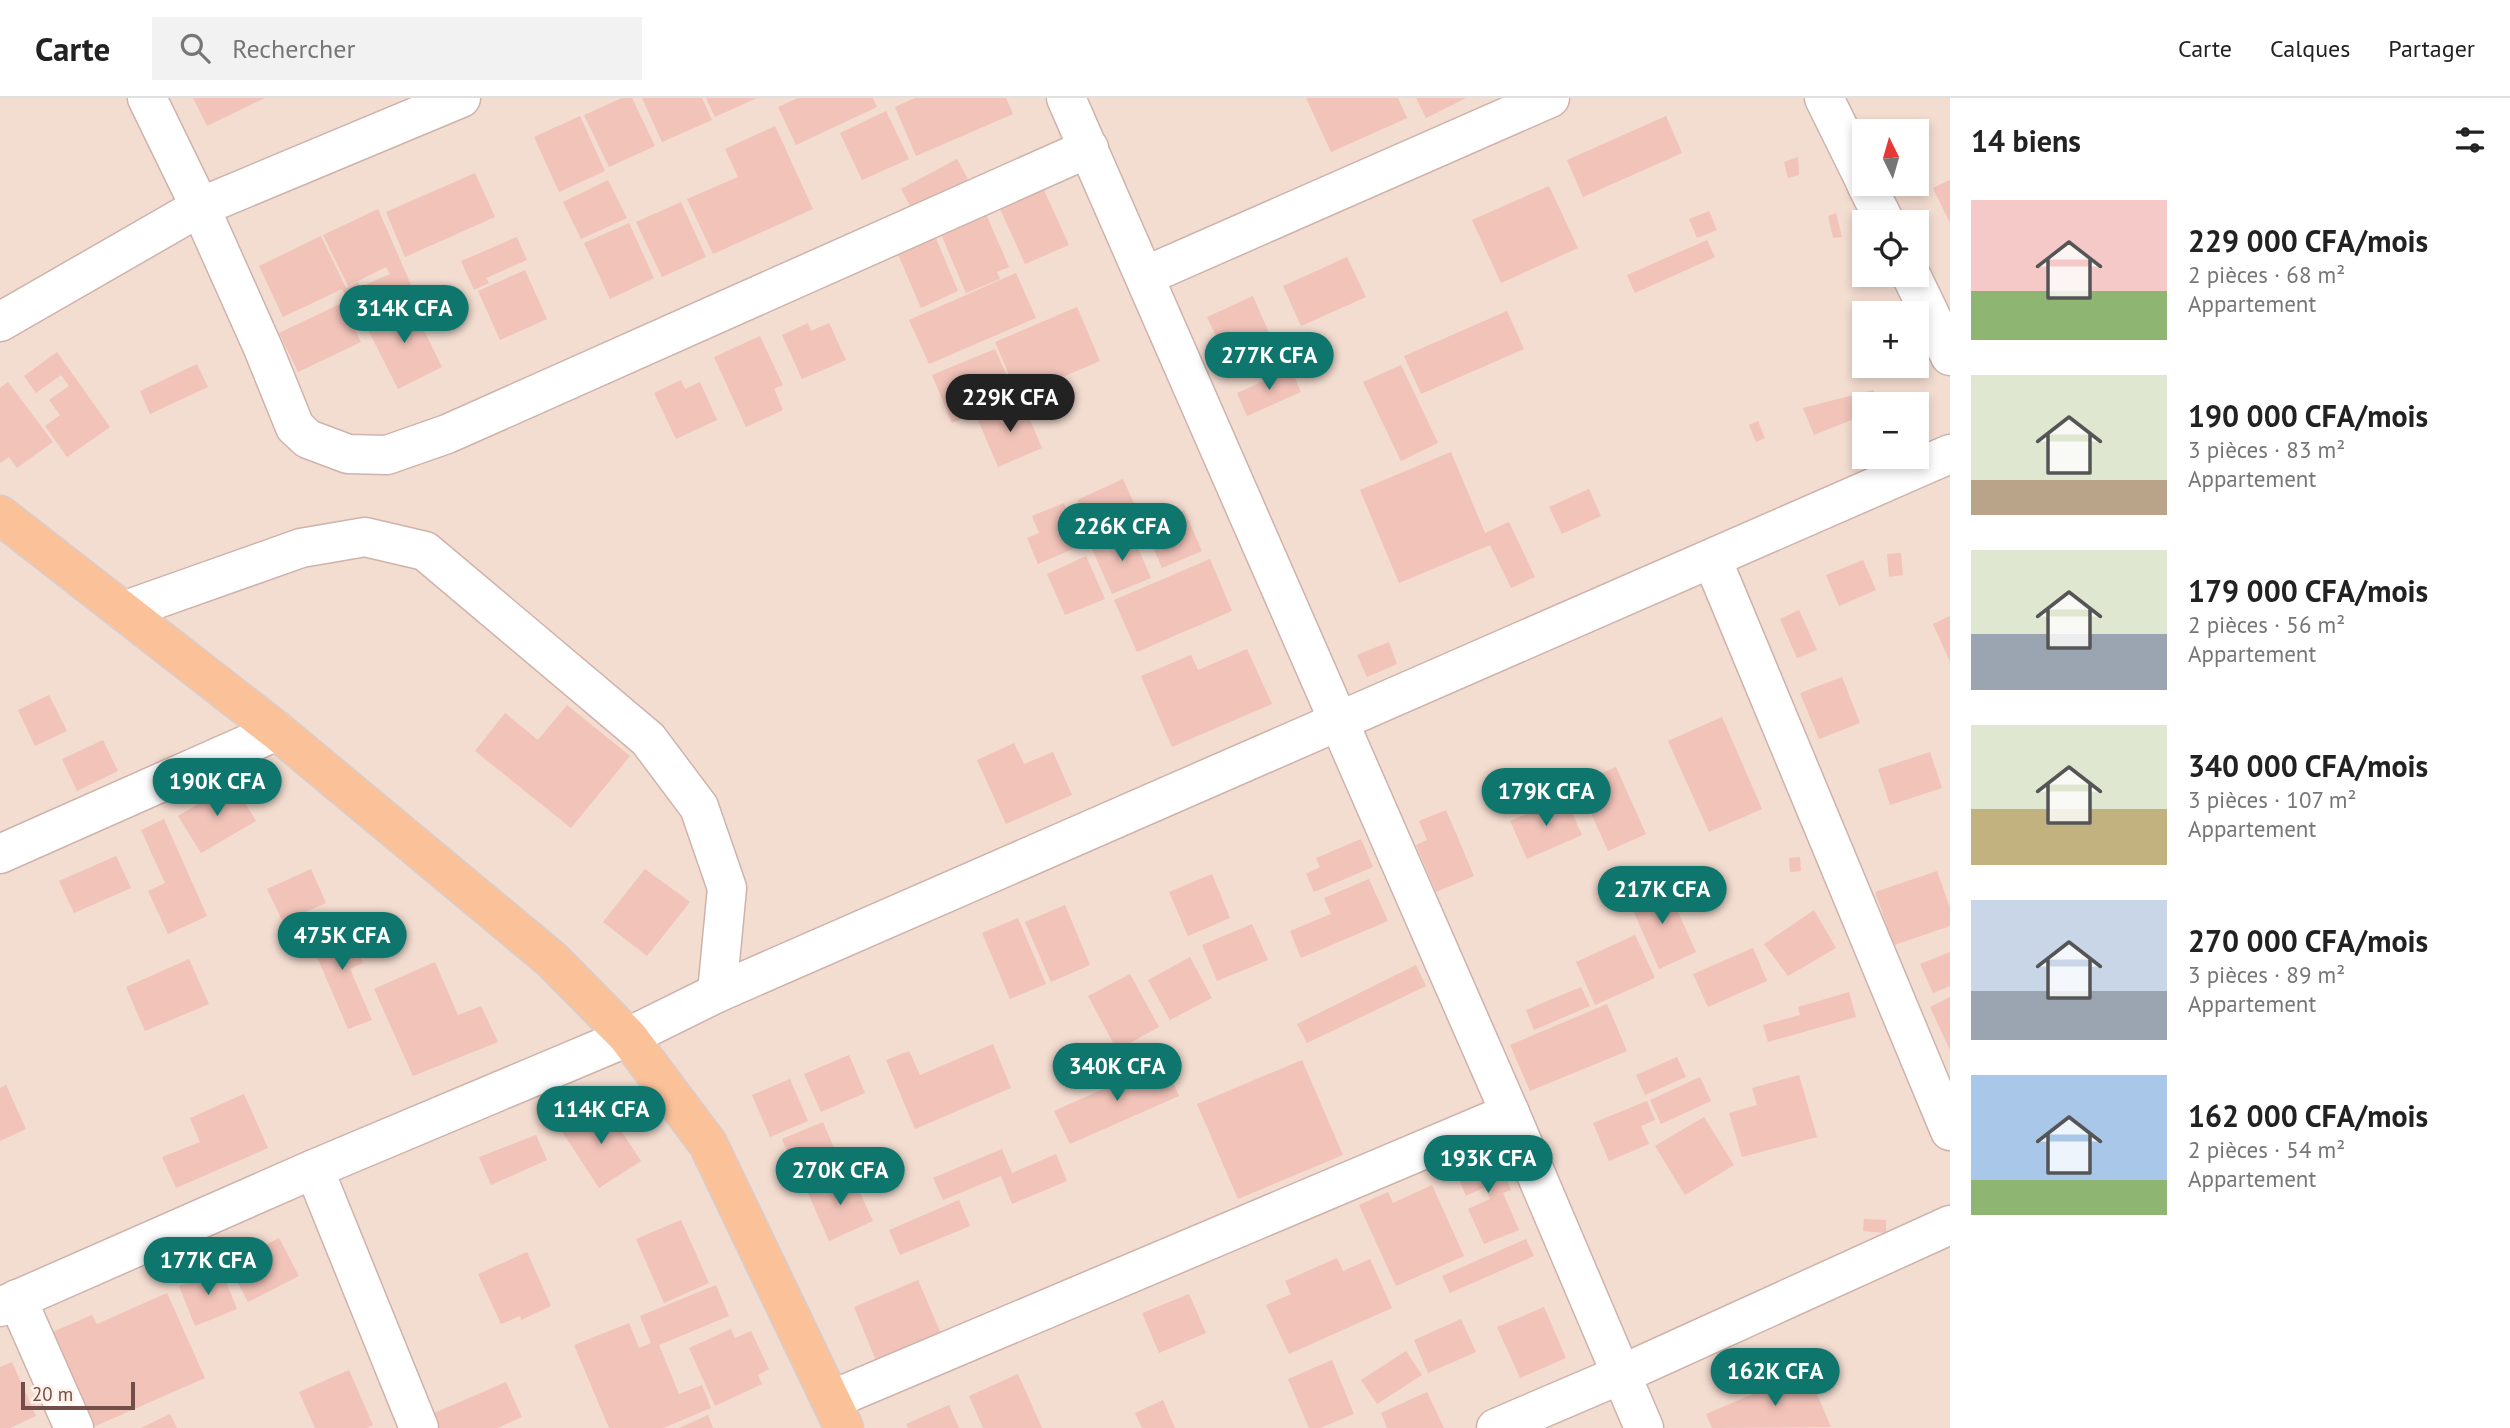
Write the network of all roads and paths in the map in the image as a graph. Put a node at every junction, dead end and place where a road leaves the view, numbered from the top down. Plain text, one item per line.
1 (146, 98) edge
2 (461, 98) edge
3 (1066, 98) edge
4 (1550, 98) edge
5 (1824, 98) edge
6 (1089, 148) junction
7 (1852, 155) edge
8 (200, 207) junction
9 (1145, 276) junction
10 (1916, 287) edge
11 (0, 322) edge
12 (1950, 356) edge
13 (1950, 454) edge
14 (0, 515) edge
15 (1712, 559) junction
16 (123, 611) junction
17 (1338, 722) junction
18 (277, 731) junction
19 (0, 854) edge
20 (718, 993) junction
21 (628, 1037) junction
22 (1510, 1112) junction
23 (1950, 1131) edge
24 (314, 1169) junction
25 (1950, 1225) edge
26 (9, 1303) edge
27 (1620, 1375) junction
28 (838, 1414) edge
29 (74, 1428) edge
30 (419, 1428) edge
31 (1496, 1428) edge
32 (1644, 1428) edge

1 - 8 street
2 - 8 street
3 - 6 street
4 - 9 street
5 - 7 street
6 - 8 street
6 - 9 street
8 - 11 street
9 - 17 street
10 - 12 street
13 - 15 street
14 - 16 main road
15 - 17 street
15 - 23 street
16 - 18 main road
16 - 20 street
17 - 20 street
17 - 22 street
18 - 19 street
18 - 21 main road
20 - 21 street
21 - 24 street
21 - 28 main road
22 - 27 street
22 - 28 street
24 - 26 street
24 - 30 street
25 - 27 street
26 - 29 street
27 - 31 street
27 - 32 street

